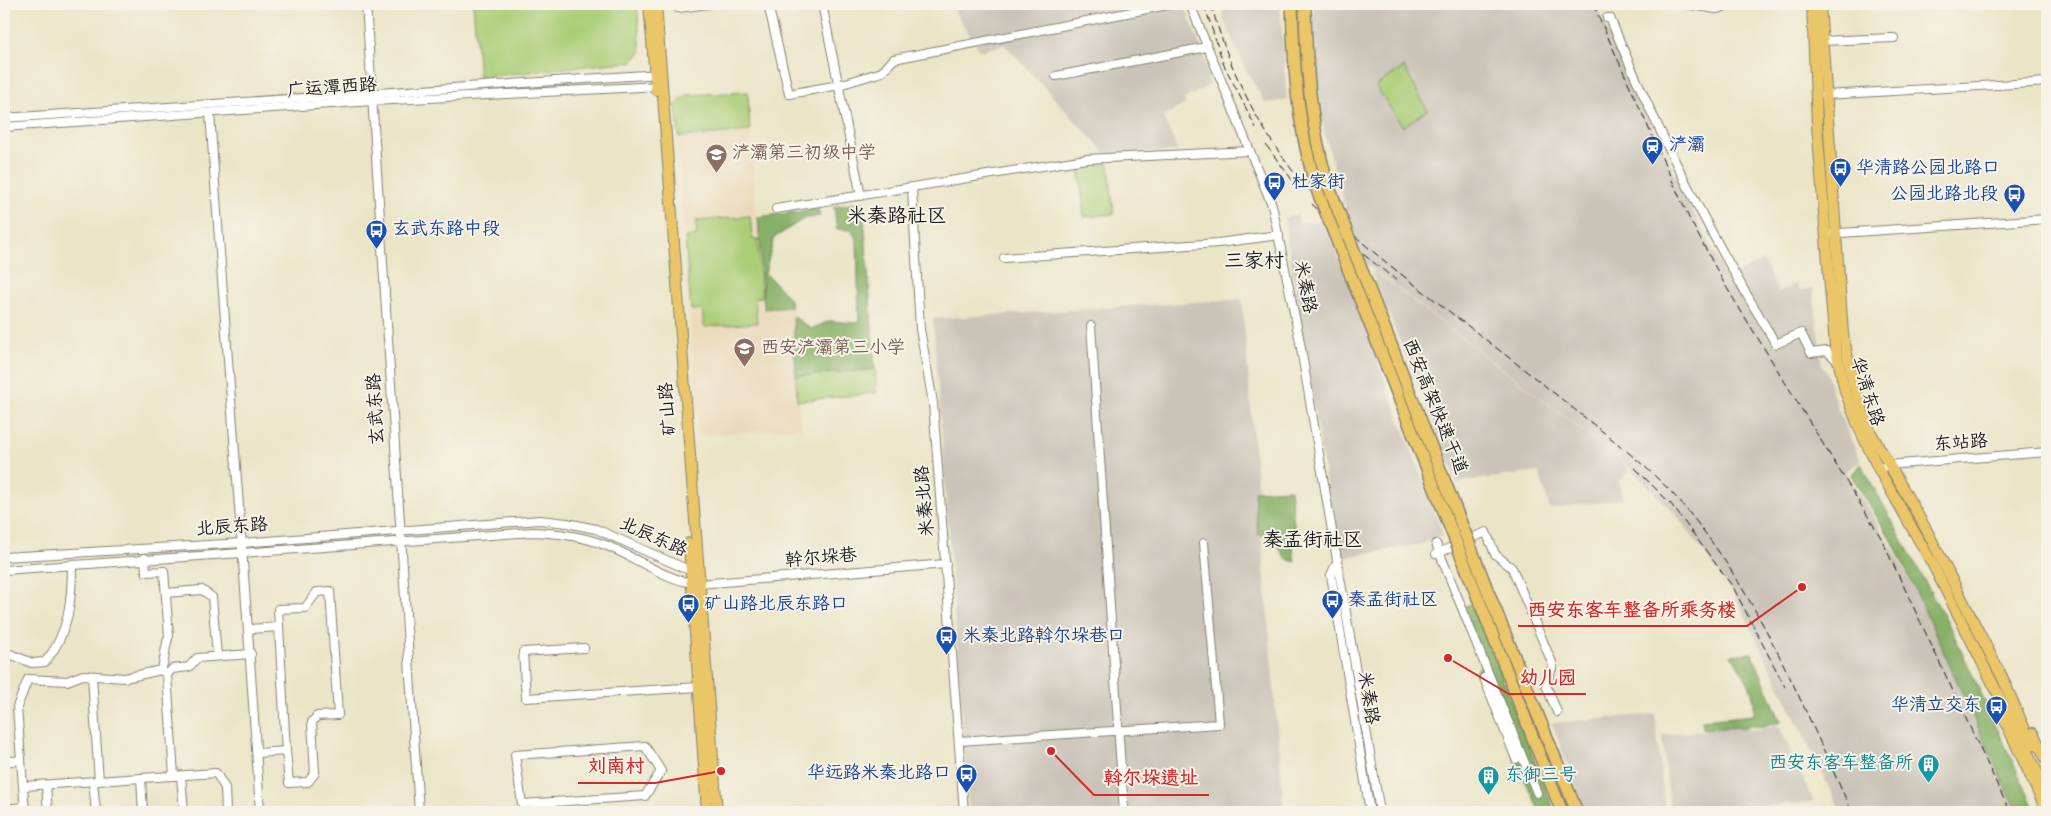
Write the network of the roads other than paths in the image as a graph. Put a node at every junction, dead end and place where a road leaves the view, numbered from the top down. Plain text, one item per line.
1 (366, 4) edge
2 (649, 4) edge
3 (656, 4) edge
4 (708, 4) edge
5 (768, 4) edge
6 (822, 4) edge
7 (1172, 4) edge
8 (1190, 4) edge
9 (1292, 4) edge
10 (1305, 4) edge
11 (1685, 4) edge
12 (1733, 4) edge
13 (1812, 4) edge
14 (1820, 4) edge
15 (678, 8) dead end
16 (1607, 18) dead end
17 (1894, 38) dead end
18 (1822, 41) junction
19 (1207, 47) junction
20 (658, 74) junction
21 (1056, 76) dead end
22 (2047, 82) edge
23 (840, 85) junction
24 (659, 86) junction
25 (1825, 96) junction
26 (373, 97) junction
27 (210, 113) junction
28 (4, 118) edge
29 (4, 127) edge
30 (1250, 151) junction
31 (912, 188) junction
32 (861, 196) junction
33 (776, 209) dead end
34 (2047, 219) edge
35 (1831, 234) junction
36 (1279, 235) junction
37 (1004, 258) dead end
38 (1091, 326) dead end
39 (1839, 362) junction
40 (2047, 452) edge
41 (1883, 467) junction
42 (399, 530) junction
43 (400, 542) junction
44 (242, 543) junction
45 (1204, 543) dead end
46 (1436, 549) junction
47 (244, 553) junction
48 (4, 556) edge
49 (145, 558) junction
50 (1338, 560) junction
51 (72, 564) junction
52 (946, 564) junction
53 (4, 570) edge
54 (691, 571) junction
55 (695, 583) junction
56 (166, 593) junction
57 (1347, 614) junction
58 (1338, 615) junction
59 (279, 627) junction
60 (249, 629) junction
61 (584, 648) dead end
62 (251, 654) junction
63 (217, 656) junction
64 (1984, 667) junction
65 (4, 669) edge
66 (167, 671) junction
67 (92, 676) junction
68 (2003, 679) junction
69 (699, 687) junction
70 (1556, 712) dead end
71 (1117, 730) junction
72 (959, 741) junction
73 (2031, 750) junction
74 (286, 751) junction
75 (257, 752) junction
76 (1516, 759) dead end
77 (21, 760) junction
78 (2047, 761) edge
79 (4, 762) edge
80 (178, 776) junction
81 (2047, 777) edge
82 (142, 778) junction
83 (96, 781) junction
84 (46, 785) junction
85 (23, 786) junction
86 (2047, 791) edge
87 (1537, 793) dead end
88 (522, 804) joint
89 (4, 809) edge
90 (25, 810) edge
91 (48, 812) edge
92 (96, 812) edge
93 (143, 812) edge
94 (184, 812) edge
95 (226, 812) edge
96 (260, 812) edge
97 (420, 812) edge
98 (707, 812) edge
99 (717, 812) edge
100 (964, 812) edge
101 (1124, 812) edge
102 (1370, 812) edge
103 (1380, 812) edge
104 (1562, 812) edge
105 (1577, 812) edge
106 (2047, 812) edge

1 - 26 street, 玄武东路
2 - 20 main road, 矿山路
3 - 20 main road, 矿山路
4 - 15 street
5 - 23 street
6 - 23 street
7 - 23 street
8 - 19 street, 米秦路
9 - 104 highway, 西安高架快速干道, bridge
10 - 105 highway, 西安高架快速干道, bridge
11 - 12 street
13 - 35 main road, 华清东路
14 - 18 main road, 华清东路
16 - 39 street
17 - 18 street
18 - 25 main road, 华清东路
19 - 21 street
19 - 30 street, 米秦路
20 - 24 main road, 矿山路
20 - 26 street, 广运潭西路
22 - 25 street
23 - 32 street
24 - 26 street, 广运潭西路
24 - 54 main road, 矿山路
24 - 55 main road, 矿山路
25 - 35 main road, 华清东路
26 - 27 street, 广运潭西路
26 - 28 street, 广运潭西路
26 - 42 street, 玄武东路
27 - 29 street, 广运潭西路
27 - 44 street
30 - 31 street
30 - 36 street, 米秦路
31 - 32 street
31 - 52 street, 米秦北路
32 - 33 street
34 - 35 street
35 - 39 main road, 华清东路
35 - 41 main road, 华清东路
36 - 37 street
36 - 50 street, 米秦路
38 - 71 street
39 - 41 main road, 华清东路
40 - 41 street, 东站路
41 - 64 main road, 华清东路
41 - 68 main road, 华清东路
42 - 43 street, 玄武东路
42 - 44 street, 北辰东路
42 - 54 street, 北辰东路
43 - 47 street, 北辰东路
43 - 55 street, 北辰东路
43 - 97 street, 玄武东路
44 - 47 street
44 - 48 street, 北辰东路
45 - 71 street
46 - 70 street
46 - 76 street
46 - 87 street
47 - 49 street, 北辰东路
47 - 60 street
49 - 51 street, 北辰东路
49 - 56 street
50 - 57 street, 米秦路
50 - 58 street, 米秦路
51 - 53 street, 北辰东路
51 - 65 street
52 - 55 street, 幹尔垛巷
52 - 72 street, 米秦北路
54 - 55 main road, 矿山路
55 - 69 main road, 矿山路
55 - 99 main road, 矿山路
56 - 63 street
56 - 66 street
57 - 58 street
57 - 103 street, 米秦路
58 - 102 street, 米秦路
59 - 60 street
59 - 74 street
59 - 74 street
60 - 62 street
61 - 69 street
62 - 63 street
62 - 75 street
63 - 66 street
64 - 73 main road, 华清东路
64 - 106 main road
66 - 67 street
66 - 80 street
67 - 77 street
67 - 83 street
68 - 73 main road, 华清东路
68 - 78 main road
69 - 98 main road, 矿山路
71 - 72 street
71 - 101 street
72 - 100 street, 米秦北路
73 - 81 main road
73 - 86 main road
74 - 75 street
75 - 96 street
77 - 79 street
77 - 85 street
80 - 82 street
80 - 94 street
80 - 95 street
82 - 83 street
82 - 93 street
83 - 84 street
83 - 92 street
84 - 85 street
84 - 91 street
85 - 90 street
88 - 88 street
89 - 90 street

